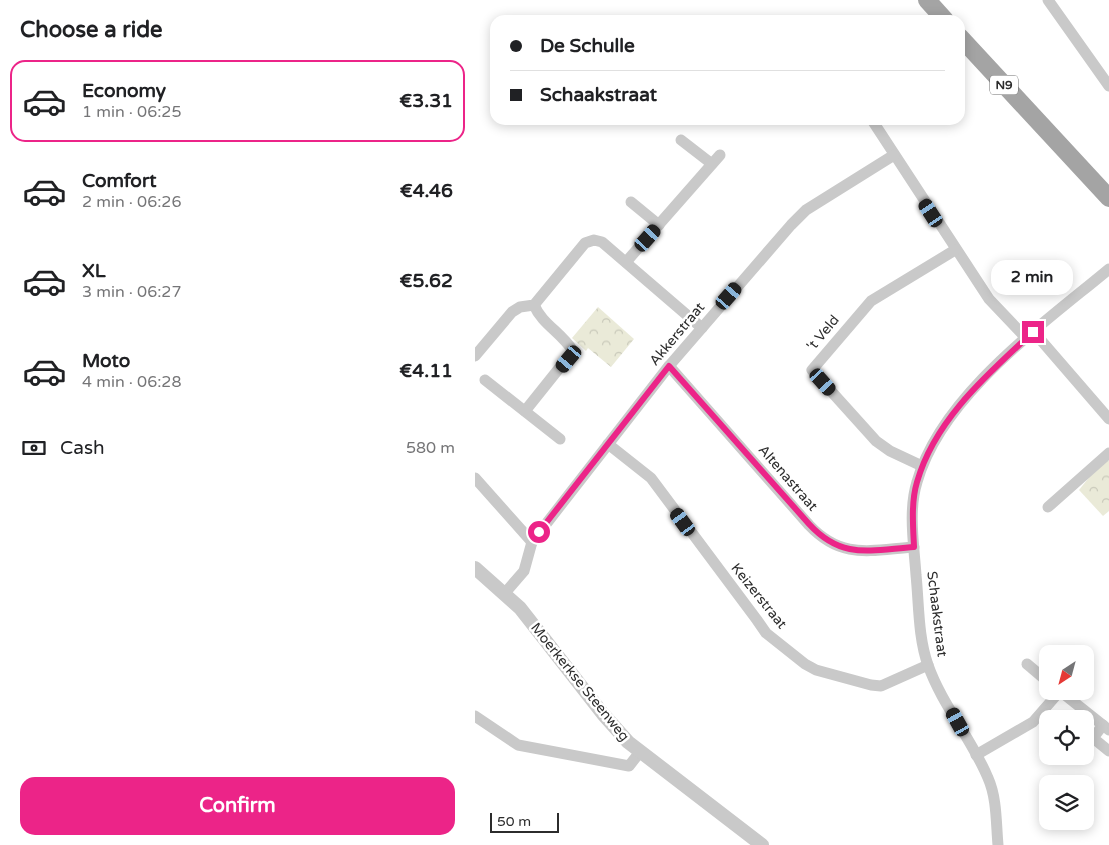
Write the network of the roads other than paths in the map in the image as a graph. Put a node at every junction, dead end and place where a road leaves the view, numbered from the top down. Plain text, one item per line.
1 (927, 0) edge
2 (1049, 0) edge
3 (940, 15) edge
4 (965, 42) edge
5 (1109, 86) edge
6 (875, 125) edge
7 (681, 140) dead end
8 (720, 155) dead end
9 (894, 155) junction
10 (712, 164) junction
11 (1109, 198) edge
12 (631, 202) dead end
13 (659, 225) junction
14 (955, 250) junction
15 (626, 262) junction
16 (1109, 269) edge
17 (534, 305) junction
18 (702, 328) junction
19 (1030, 335) junction
20 (475, 356) edge
21 (669, 366) junction
22 (485, 380) dead end
23 (525, 411) junction
24 (1109, 419) edge
25 (560, 439) dead end
26 (609, 444) junction
27 (1109, 453) edge
28 (922, 466) junction
29 (475, 478) edge
30 (1048, 507) dead end
31 (531, 542) junction
32 (914, 547) junction
33 (475, 568) edge
34 (505, 593) junction
35 (1027, 664) dead end
36 (928, 666) junction
37 (1039, 674) edge
38 (1052, 700) edge
39 (1071, 700) edge
40 (475, 716) edge
41 (1106, 728) edge
42 (1109, 751) edge
43 (640, 752) junction
44 (977, 755) junction
45 (762, 845) edge
46 (999, 845) edge

1 - 3 main road
2 - 5 street
4 - 11 main road, N9
6 - 9 street
7 - 10 street
8 - 10 street
9 - 14 street
9 - 18 street, Akkerstraat
10 - 13 street
12 - 13 street
13 - 15 street
14 - 19 street
14 - 28 street, 't Veld
15 - 17 street
15 - 18 street
16 - 19 street, Schaakstraat
17 - 20 street
17 - 23 street
18 - 21 street, Akkerstraat
19 - 24 street
19 - 28 street, Schaakstraat
21 - 26 street, Akkerstraat
21 - 32 street, Altenastraat
22 - 23 street
23 - 25 street
26 - 31 street, Akkerstraat
26 - 36 street, Keizerstraat
27 - 30 street
28 - 32 street, Schaakstraat
29 - 31 street
31 - 34 street
32 - 36 street, Schaakstraat
33 - 34 street, Moerkerkse Steenweg
34 - 43 street, Moerkerkse Steenweg
35 - 37 street
36 - 44 street, Schaakstraat
38 - 44 street
39 - 41 street
40 - 43 street
41 - 42 street
43 - 45 street, Moerkerkse Steenweg
44 - 46 street, Schaakstraat

